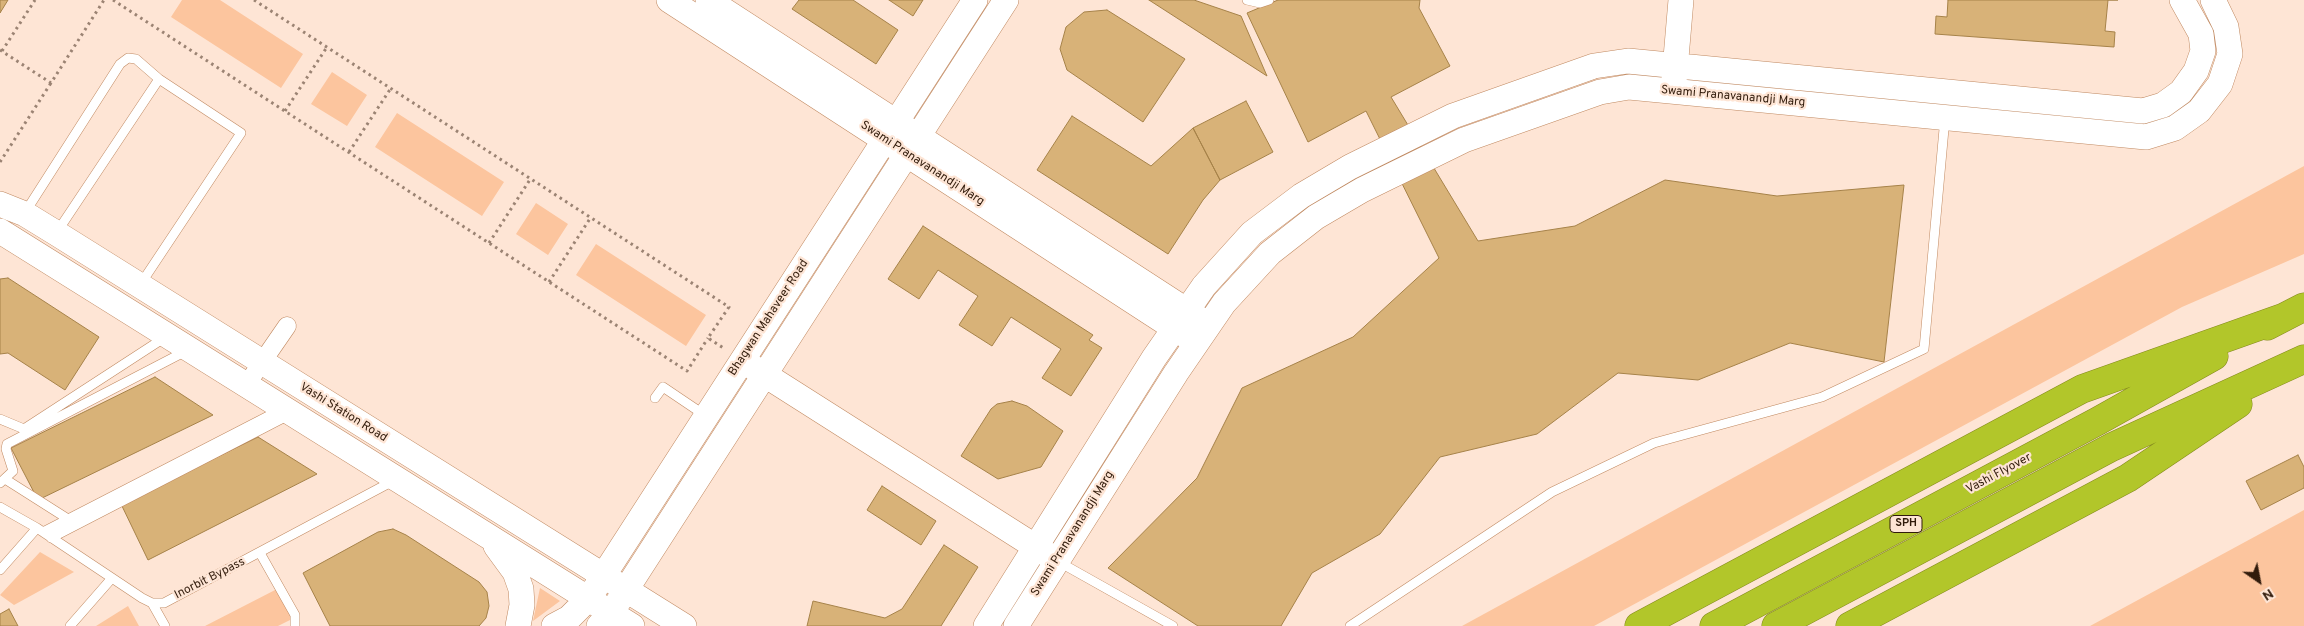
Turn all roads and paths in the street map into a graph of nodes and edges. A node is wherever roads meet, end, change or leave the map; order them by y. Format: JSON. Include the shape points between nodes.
{"nodes":[{"id":1,"x":35,"y":0,"type":"edge"},
{"id":2,"x":104,"y":0,"type":"edge"},
{"id":3,"x":113,"y":0,"type":"edge"},
{"id":4,"x":254,"y":0,"type":"edge"},
{"id":5,"x":669,"y":0,"type":"edge"},
{"id":6,"x":708,"y":0,"type":"edge"},
{"id":7,"x":975,"y":0,"type":"edge"},
{"id":8,"x":1006,"y":0,"type":"edge"},
{"id":9,"x":1247,"y":0,"type":"edge"},
{"id":10,"x":1269,"y":0,"type":"edge"},
{"id":11,"x":1681,"y":0,"type":"edge"},
{"id":12,"x":2182,"y":0,"type":"edge"},
{"id":13,"x":2213,"y":0,"type":"edge"},
{"id":14,"x":327,"y":47,"type":"junction"},
{"id":15,"x":1,"y":51,"type":"edge"},
{"id":16,"x":1675,"y":65,"type":"junction"},
{"id":17,"x":792,"y":67,"type":"junction"},
{"id":18,"x":159,"y":79,"type":"junction"},
{"id":19,"x":51,"y":83,"type":"junction"},
{"id":20,"x":391,"y":88,"type":"junction"},
{"id":21,"x":1673,"y":91,"type":"junction"},
{"id":22,"x":285,"y":111,"type":"junction"},
{"id":23,"x":1945,"y":117,"type":"junction"},
{"id":24,"x":890,"y":131,"type":"junction"},
{"id":25,"x":912,"y":145,"type":"junction"},
{"id":26,"x":349,"y":152,"type":"junction"},
{"id":27,"x":0,"y":162,"type":"edge"},
{"id":28,"x":531,"y":178,"type":"junction"},
{"id":29,"x":0,"y":204,"type":"edge"},
{"id":30,"x":24,"y":214,"type":"junction"},
{"id":31,"x":591,"y":217,"type":"junction"},
{"id":32,"x":0,"y":231,"type":"edge"},
{"id":33,"x":56,"y":233,"type":"junction"},
{"id":34,"x":489,"y":243,"type":"junction"},
{"id":35,"x":549,"y":282,"type":"junction"},
{"id":36,"x":139,"y":285,"type":"junction"},
{"id":37,"x":2293,"y":312,"type":"edge"},
{"id":38,"x":1181,"y":319,"type":"junction"},
{"id":39,"x":287,"y":326,"type":"dead end"},
{"id":40,"x":1204,"y":334,"type":"junction"},
{"id":41,"x":169,"y":335,"type":"junction"},
{"id":42,"x":708,"y":338,"type":"junction"},
{"id":43,"x":190,"y":348,"type":"junction"},
{"id":44,"x":2304,"y":359,"type":"edge"},
{"id":45,"x":742,"y":360,"type":"junction"},
{"id":46,"x":262,"y":362,"type":"junction"},
{"id":47,"x":764,"y":374,"type":"junction"},
{"id":48,"x":248,"y":384,"type":"junction"},
{"id":49,"x":656,"y":398,"type":"dead end"},
{"id":50,"x":289,"y":410,"type":"junction"},
{"id":51,"x":706,"y":416,"type":"junction"},
{"id":52,"x":0,"y":420,"type":"edge"},
{"id":53,"x":398,"y":479,"type":"junction"},
{"id":54,"x":2,"y":481,"type":"edge"},
{"id":55,"x":0,"y":507,"type":"edge"},
{"id":56,"x":68,"y":519,"type":"junction"},
{"id":57,"x":40,"y":530,"type":"junction"},
{"id":58,"x":484,"y":533,"type":"junction"},
{"id":59,"x":51,"y":538,"type":"junction"},
{"id":60,"x":1036,"y":547,"type":"junction"},
{"id":61,"x":260,"y":554,"type":"junction"},
{"id":62,"x":1056,"y":560,"type":"junction"},
{"id":63,"x":0,"y":570,"type":"edge"},
{"id":64,"x":603,"y":576,"type":"junction"},
{"id":65,"x":112,"y":578,"type":"junction"},
{"id":66,"x":625,"y":590,"type":"junction"},
{"id":67,"x":589,"y":598,"type":"junction"},
{"id":68,"x":152,"y":603,"type":"junction"},
{"id":69,"x":605,"y":619,"type":"edge"},
{"id":70,"x":70,"y":626,"type":"edge"},
{"id":71,"x":165,"y":626,"type":"edge"},
{"id":72,"x":295,"y":626,"type":"edge"},
{"id":73,"x":518,"y":626,"type":"edge"},
{"id":74,"x":554,"y":626,"type":"edge"},
{"id":75,"x":632,"y":626,"type":"edge"},
{"id":76,"x":684,"y":626,"type":"edge"},
{"id":77,"x":986,"y":626,"type":"edge"},
{"id":78,"x":1016,"y":626,"type":"edge"},
{"id":79,"x":1173,"y":626,"type":"edge"},
{"id":80,"x":1350,"y":626,"type":"edge"},
{"id":81,"x":1639,"y":626,"type":"edge"},
{"id":82,"x":1714,"y":626,"type":"edge"},
{"id":83,"x":1776,"y":626,"type":"edge"},
{"id":84,"x":1850,"y":626,"type":"edge"}],
"edges":[{"from":1,"to":15,"type":"path"},
{"from":2,"to":19,"type":"path"},
{"from":3,"to":22,"type":"path"},
{"from":4,"to":14,"type":"path"},
{"from":5,"to":17,"type":"street","name":"Swami Pranavanandji Marg"},
{"from":6,"to":17,"type":"street","name":"Swami Pranavanandji Marg"},
{"from":7,"to":24,"type":"street","name":"Bhagwan Mahaveer Road"},
{"from":8,"to":25,"type":"street"},
{"from":9,"to":10,"type":"lane","via":[[1260,3]]},
{"from":11,"to":16,"type":"street"},
{"from":12,"to":16,"type":"street","name":"Swami Pranavanandji Marg","via":[[2201,34],[2203,51],[2196,72],[2175,96],[2163,104],[2143,110]]},
{"from":13,"to":23,"type":"street","name":"Swami Pranavanandji Marg","via":[[2226,27],[2230,54],[2220,84],[2199,111],[2175,128],[2146,137]]},
{"from":14,"to":20,"type":"path"},
{"from":14,"to":22,"type":"path"},
{"from":15,"to":19,"type":"path"},
{"from":16,"to":21,"type":"street"},
{"from":16,"to":38,"type":"street","name":"Swami Pranavanandji Marg","via":[[1628,61],[1594,66],[1453,116],[1350,167],[1301,196],[1252,233],[1204,286]]},
{"from":17,"to":24,"type":"street","name":"Swami Pranavanandji Marg"},
{"from":18,"to":30,"type":"lane","via":[[136,59],[128,58],[120,64]]},
{"from":18,"to":33,"type":"lane"},
{"from":18,"to":36,"type":"lane","via":[[241,133]]},
{"from":19,"to":27,"type":"path"},
{"from":20,"to":26,"type":"path"},
{"from":20,"to":28,"type":"path"},
{"from":21,"to":23,"type":"street","name":"Swami Pranavanandji Marg"},
{"from":21,"to":40,"type":"street","name":"Swami Pranavanandji Marg","via":[[1628,88],[1600,92],[1464,140],[1362,190],[1316,217],[1270,253],[1224,303]]},
{"from":22,"to":26,"type":"path"},
{"from":23,"to":80,"type":"lane","via":[[1924,349],[1822,397],[1654,443],[1552,492]]},
{"from":24,"to":25,"type":"street","name":"Swami Pranavanandji Marg"},
{"from":24,"to":45,"type":"street","name":"Bhagwan Mahaveer Road"},
{"from":25,"to":38,"type":"street","name":"Swami Pranavanandji Marg"},
{"from":25,"to":47,"type":"street"},
{"from":26,"to":34,"type":"path"},
{"from":28,"to":31,"type":"path"},
{"from":28,"to":34,"type":"path"},
{"from":29,"to":30,"type":"street","name":"Vashi Station Road"},
{"from":30,"to":33,"type":"street","name":"Vashi Station Road"},
{"from":31,"to":35,"type":"path"},
{"from":31,"to":42,"type":"path","via":[[729,306]]},
{"from":32,"to":41,"type":"street"},
{"from":33,"to":36,"type":"street","name":"Vashi Station Road"},
{"from":34,"to":35,"type":"path"},
{"from":35,"to":42,"type":"path","via":[[687,371]]},
{"from":36,"to":46,"type":"street","name":"Vashi Station Road"},
{"from":37,"to":81,"type":"highway","via":[[2082,389]]},
{"from":37,"to":82,"type":"highway","name":"Vashi Flyover","number":"SPH","via":[[2098,421]]},
{"from":38,"to":40,"type":"street","name":"Swami Pranavanandji Marg"},
{"from":38,"to":60,"type":"street","name":"Swami Pranavanandji Marg"},
{"from":39,"to":46,"type":"street"},
{"from":40,"to":62,"type":"street","name":"Swami Pranavanandji Marg"},
{"from":41,"to":43,"type":"street"},
{"from":41,"to":52,"type":"lane","via":[[24,429]]},
{"from":42,"to":45,"type":"path"},
{"from":43,"to":48,"type":"street"},
{"from":43,"to":54,"type":"lane","via":[[7,444],[13,467]]},
{"from":44,"to":83,"type":"highway","number":"SPH","via":[[2112,447]]},
{"from":44,"to":84,"type":"highway","via":[[2128,478]]},
{"from":45,"to":47,"type":"street"},
{"from":45,"to":51,"type":"street","name":"Bhagwan Mahaveer Road"},
{"from":46,"to":48,"type":"street"},
{"from":46,"to":64,"type":"street","name":"Vashi Station Road"},
{"from":47,"to":60,"type":"street"},
{"from":47,"to":66,"type":"street"},
{"from":48,"to":50,"type":"street"},
{"from":49,"to":51,"type":"lane","via":[[663,387]]},
{"from":50,"to":53,"type":"street"},
{"from":50,"to":56,"type":"lane"},
{"from":50,"to":59,"type":"lane"},
{"from":51,"to":64,"type":"street","name":"Bhagwan Mahaveer Road"},
{"from":53,"to":58,"type":"street"},
{"from":53,"to":61,"type":"lane","name":"Inorbit Bypass"},
{"from":54,"to":56,"type":"lane"},
{"from":55,"to":57,"type":"lane"},
{"from":56,"to":57,"type":"lane"},
{"from":57,"to":59,"type":"lane"},
{"from":57,"to":63,"type":"lane"},
{"from":58,"to":67,"type":"street"},
{"from":58,"to":73,"type":"street","via":[[515,572],[522,605]]},
{"from":59,"to":65,"type":"lane"},
{"from":60,"to":62,"type":"street"},
{"from":60,"to":77,"type":"street","name":"Swami Pranavanandji Marg"},
{"from":61,"to":68,"type":"lane","name":"Inorbit Bypass","via":[[164,603]]},
{"from":61,"to":72,"type":"lane","via":[[295,615]]},
{"from":62,"to":78,"type":"street","name":"Swami Pranavanandji Marg"},
{"from":62,"to":79,"type":"lane"},
{"from":64,"to":66,"type":"street","name":"Vashi Station Road"},
{"from":64,"to":67,"type":"street","name":"Bhagwan Mahaveer Road"},
{"from":65,"to":68,"type":"lane"},
{"from":65,"to":70,"type":"lane"},
{"from":66,"to":69,"type":"street"},
{"from":66,"to":76,"type":"street","name":"Vashi Station Road"},
{"from":67,"to":69,"type":"street"},
{"from":67,"to":74,"type":"street","name":"Bhagwan Mahaveer Road","via":[[569,618]]},
{"from":68,"to":71,"type":"lane"},
{"from":69,"to":75,"type":"street"}]}
